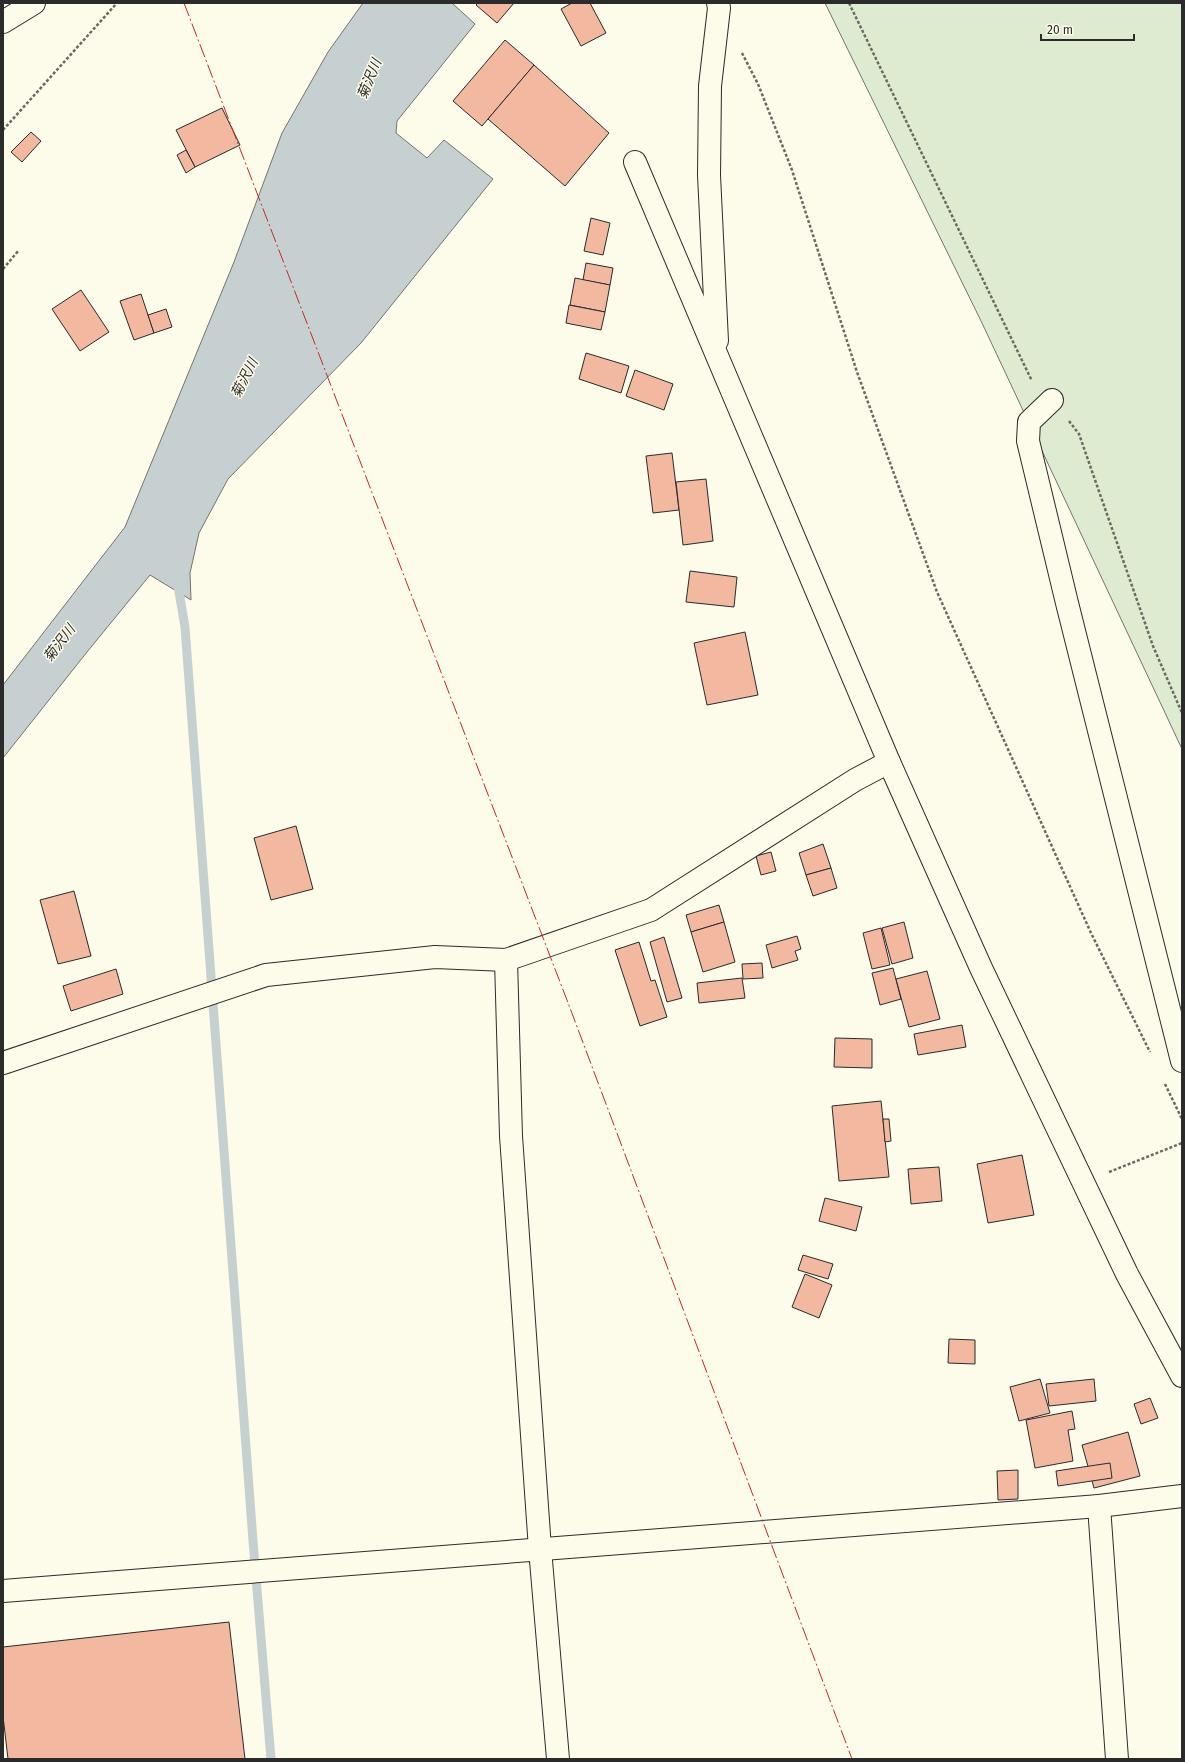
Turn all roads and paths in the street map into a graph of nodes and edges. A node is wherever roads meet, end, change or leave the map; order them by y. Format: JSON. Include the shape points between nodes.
{"nodes":[{"id":1,"x":34,"y":3,"type":"edge"},
{"id":2,"x":117,"y":3,"type":"edge"},
{"id":3,"x":718,"y":3,"type":"edge"},
{"id":4,"x":850,"y":3,"type":"edge"},
{"id":5,"x":3,"y":22,"type":"edge"},
{"id":6,"x":740,"y":50,"type":"dead end"},
{"id":7,"x":3,"y":130,"type":"edge"},
{"id":8,"x":635,"y":162,"type":"dead end"},
{"id":9,"x":19,"y":250,"type":"dead end"},
{"id":10,"x":3,"y":269,"type":"edge"},
{"id":11,"x":717,"y":355,"type":"junction"},
{"id":12,"x":1052,"y":400,"type":"junction"},
{"id":13,"x":1182,"y":713,"type":"edge"},
{"id":14,"x":889,"y":762,"type":"junction"},
{"id":15,"x":506,"y":960,"type":"junction"},
{"id":16,"x":1153,"y":1058,"type":"dead end"},
{"id":17,"x":1182,"y":1061,"type":"edge"},
{"id":18,"x":3,"y":1063,"type":"edge"},
{"id":19,"x":1162,"y":1078,"type":"dead end"},
{"id":20,"x":1182,"y":1119,"type":"edge"},
{"id":21,"x":1182,"y":1143,"type":"edge"},
{"id":22,"x":1084,"y":1182,"type":"junction"},
{"id":23,"x":1182,"y":1376,"type":"edge"},
{"id":24,"x":1182,"y":1496,"type":"edge"},
{"id":25,"x":1099,"y":1506,"type":"junction"},
{"id":26,"x":540,"y":1549,"type":"junction"},
{"id":27,"x":3,"y":1592,"type":"edge"},
{"id":28,"x":558,"y":1759,"type":"edge"},
{"id":29,"x":1117,"y":1759,"type":"edge"}],
"edges":[{"from":1,"to":5,"type":"street"},
{"from":2,"to":7,"type":"path"},
{"from":3,"to":11,"type":"street","via":[[720,8],[710,86],[709,167]]},
{"from":4,"to":12,"type":"path","via":[[1034,384]]},
{"from":6,"to":16,"type":"path","via":[[758,84],[792,170],[857,372],[937,592],[1091,934]]},
{"from":8,"to":11,"type":"street"},
{"from":9,"to":10,"type":"path"},
{"from":11,"to":14,"type":"street"},
{"from":12,"to":13,"type":"path","via":[[1079,434],[1153,646]]},
{"from":12,"to":17,"type":"street","via":[[1029,422],[1028,441]]},
{"from":14,"to":15,"type":"street","via":[[855,780],[651,910]]},
{"from":14,"to":22,"type":"street","via":[[981,968]]},
{"from":15,"to":18,"type":"street","via":[[435,957],[266,975]]},
{"from":15,"to":26,"type":"street","via":[[511,1136]]},
{"from":19,"to":20,"type":"path"},
{"from":21,"to":22,"type":"path"},
{"from":22,"to":23,"type":"street","via":[[1127,1274]]},
{"from":24,"to":25,"type":"street"},
{"from":25,"to":26,"type":"street"},
{"from":25,"to":29,"type":"street"},
{"from":26,"to":27,"type":"street"},
{"from":26,"to":28,"type":"street"}]}
